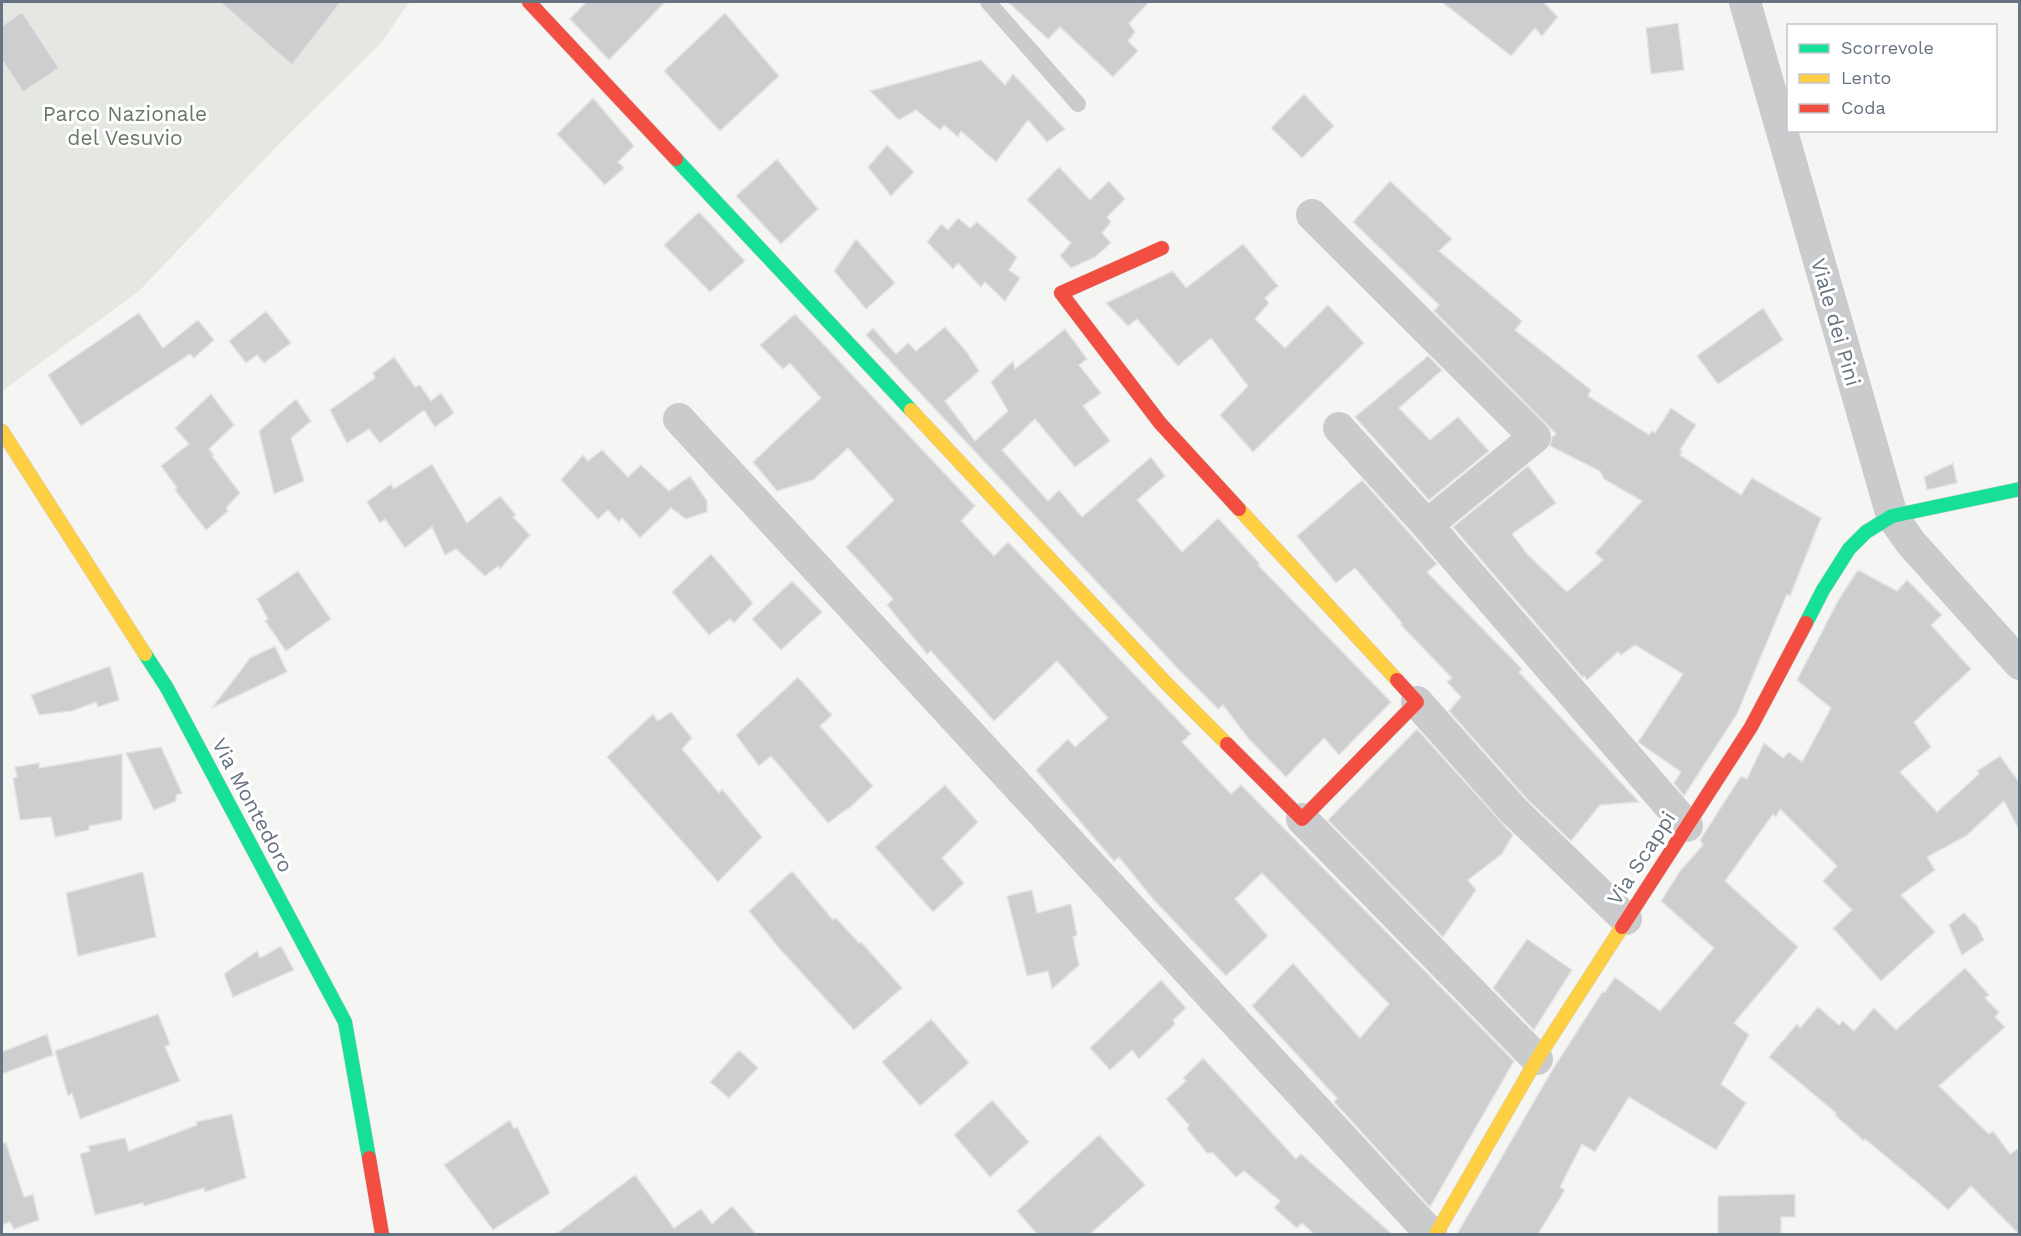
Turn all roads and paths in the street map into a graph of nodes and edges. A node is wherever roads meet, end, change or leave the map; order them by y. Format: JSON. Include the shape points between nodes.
{"nodes":[{"id":1,"x":529,"y":2,"type":"edge"},
{"id":2,"x":988,"y":2,"type":"edge"},
{"id":3,"x":1744,"y":2,"type":"edge"},
{"id":4,"x":1078,"y":104,"type":"dead end"},
{"id":5,"x":1312,"y":215,"type":"dead end"},
{"id":6,"x":1162,"y":248,"type":"dead end"},
{"id":7,"x":679,"y":419,"type":"dead end"},
{"id":8,"x":1340,"y":428,"type":"dead end"},
{"id":9,"x":2,"y":431,"type":"edge"},
{"id":10,"x":2019,"y":489,"type":"edge"},
{"id":11,"x":1892,"y":516,"type":"junction"},
{"id":12,"x":1427,"y":525,"type":"junction"},
{"id":13,"x":2019,"y":664,"type":"edge"},
{"id":14,"x":1417,"y":702,"type":"junction"},
{"id":15,"x":1302,"y":819,"type":"junction"},
{"id":16,"x":1687,"y":826,"type":"junction"},
{"id":17,"x":1626,"y":919,"type":"junction"},
{"id":18,"x":1537,"y":1059,"type":"junction"},
{"id":19,"x":381,"y":1234,"type":"edge"},
{"id":20,"x":1431,"y":1234,"type":"edge"},
{"id":21,"x":1436,"y":1234,"type":"edge"}],
"edges":[{"from":1,"to":15,"type":"street","via":[[1167,684]]},
{"from":2,"to":4,"type":"lane"},
{"from":3,"to":11,"type":"street","name":"Viale dei Pini"},
{"from":5,"to":12,"type":"street","via":[[1534,437]]},
{"from":6,"to":14,"type":"street","via":[[1061,293],[1160,423]]},
{"from":7,"to":20,"type":"street"},
{"from":8,"to":12,"type":"street"},
{"from":9,"to":19,"type":"street","name":"Via Montedoro","via":[[167,688],[345,1022]]},
{"from":10,"to":11,"type":"street"},
{"from":11,"to":13,"type":"street","name":"Viale dei Pini","via":[[1911,543]]},
{"from":11,"to":16,"type":"street","name":"Via Scappi","via":[[1866,532],[1849,549],[1823,590],[1751,727]]},
{"from":12,"to":16,"type":"street"},
{"from":14,"to":15,"type":"street"},
{"from":14,"to":17,"type":"street","via":[[1514,811]]},
{"from":15,"to":18,"type":"street"},
{"from":16,"to":17,"type":"street","name":"Via Scappi"},
{"from":17,"to":18,"type":"street","name":"Via Scappi"},
{"from":18,"to":21,"type":"street","name":"Via Scappi"}]}
